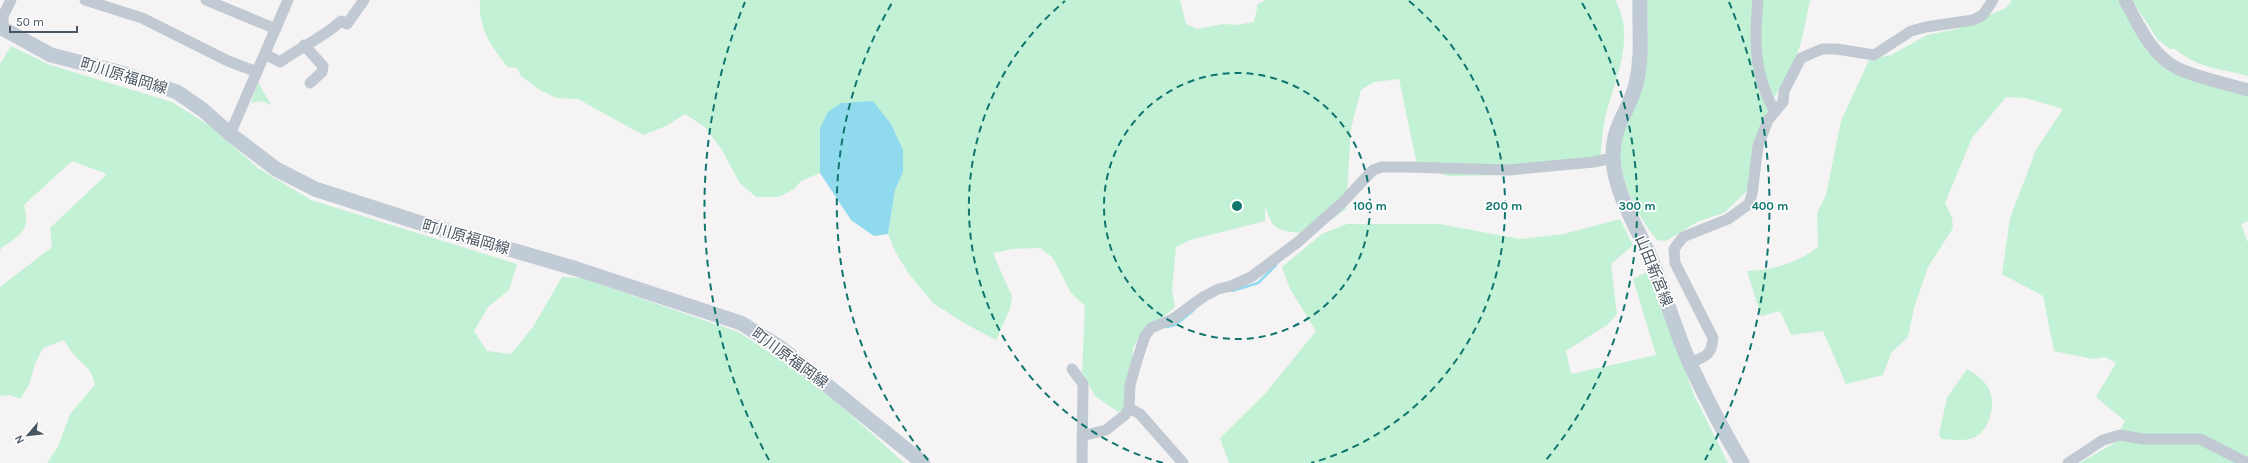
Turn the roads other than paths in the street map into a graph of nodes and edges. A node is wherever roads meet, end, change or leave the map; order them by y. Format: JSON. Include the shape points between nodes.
{"nodes":[{"id":1,"x":11,"y":0,"type":"edge"},
{"id":2,"x":84,"y":0,"type":"edge"},
{"id":3,"x":206,"y":0,"type":"edge"},
{"id":4,"x":288,"y":0,"type":"edge"},
{"id":5,"x":364,"y":0,"type":"edge"},
{"id":6,"x":1640,"y":0,"type":"edge"},
{"id":7,"x":1758,"y":0,"type":"edge"},
{"id":8,"x":1993,"y":0,"type":"edge"},
{"id":9,"x":2125,"y":0,"type":"edge"},
{"id":10,"x":276,"y":29,"type":"junction"},
{"id":11,"x":1,"y":32,"type":"edge"},
{"id":12,"x":304,"y":46,"type":"junction"},
{"id":13,"x":265,"y":54,"type":"junction"},
{"id":14,"x":257,"y":72,"type":"junction"},
{"id":15,"x":310,"y":83,"type":"dead end"},
{"id":16,"x":2248,"y":90,"type":"edge"},
{"id":17,"x":1775,"y":112,"type":"junction"},
{"id":18,"x":230,"y":134,"type":"junction"},
{"id":19,"x":1613,"y":158,"type":"junction"},
{"id":20,"x":1690,"y":363,"type":"junction"},
{"id":21,"x":1072,"y":369,"type":"dead end"},
{"id":22,"x":1129,"y":408,"type":"junction"},
{"id":23,"x":1082,"y":436,"type":"junction"},
{"id":24,"x":923,"y":463,"type":"edge"},
{"id":25,"x":1082,"y":463,"type":"edge"},
{"id":26,"x":1183,"y":463,"type":"edge"},
{"id":27,"x":1742,"y":463,"type":"edge"},
{"id":28,"x":2068,"y":463,"type":"edge"},
{"id":29,"x":2247,"y":463,"type":"edge"}],
"edges":[{"from":1,"to":11,"type":"street","via":[[3,16]]},
{"from":2,"to":14,"type":"street","via":[[142,18],[228,61]]},
{"from":3,"to":10,"type":"street"},
{"from":4,"to":10,"type":"street"},
{"from":5,"to":12,"type":"street","via":[[347,24],[341,21],[326,34]]},
{"from":6,"to":19,"type":"main road","name":"山田新宮線","via":[[1642,38],[1636,85],[1616,128]]},
{"from":7,"to":17,"type":"street","via":[[1755,30],[1756,64]]},
{"from":8,"to":17,"type":"street","via":[[1984,15],[1973,20],[1911,31],[1874,55],[1822,49],[1801,58],[1784,91],[1783,102]]},
{"from":9,"to":16,"type":"street","via":[[2144,37],[2162,58],[2177,68]]},
{"from":10,"to":13,"type":"street"},
{"from":11,"to":18,"type":"main road","name":"町川原福岡線","via":[[50,55],[122,73],[177,92],[203,110]]},
{"from":12,"to":13,"type":"street","via":[[280,62]]},
{"from":12,"to":15,"type":"street","via":[[323,66],[322,72]]},
{"from":13,"to":14,"type":"street"},
{"from":14,"to":18,"type":"street"},
{"from":17,"to":20,"type":"street","via":[[1768,120],[1758,146],[1749,204],[1728,219],[1683,237],[1674,249],[1675,263],[1713,338],[1712,348],[1706,356]]},
{"from":18,"to":24,"type":"main road","name":"町川原福岡線","via":[[276,169],[315,189],[577,269],[741,323],[781,348]]},
{"from":19,"to":20,"type":"main road","name":"山田新宮線","via":[[1623,199],[1651,260]]},
{"from":19,"to":22,"type":"street","via":[[1509,170],[1407,167],[1372,170],[1343,202],[1298,242],[1251,277],[1218,289],[1173,319],[1151,328],[1145,336],[1130,385]]},
{"from":20,"to":27,"type":"main road","name":"山田新宮線"},
{"from":21,"to":23,"type":"street","via":[[1083,384]]},
{"from":22,"to":23,"type":"street","via":[[1112,426]]},
{"from":22,"to":26,"type":"street","via":[[1140,414]]},
{"from":23,"to":25,"type":"street"},
{"from":28,"to":29,"type":"street","via":[[2103,440],[2120,435],[2143,439],[2200,439]]}]}
